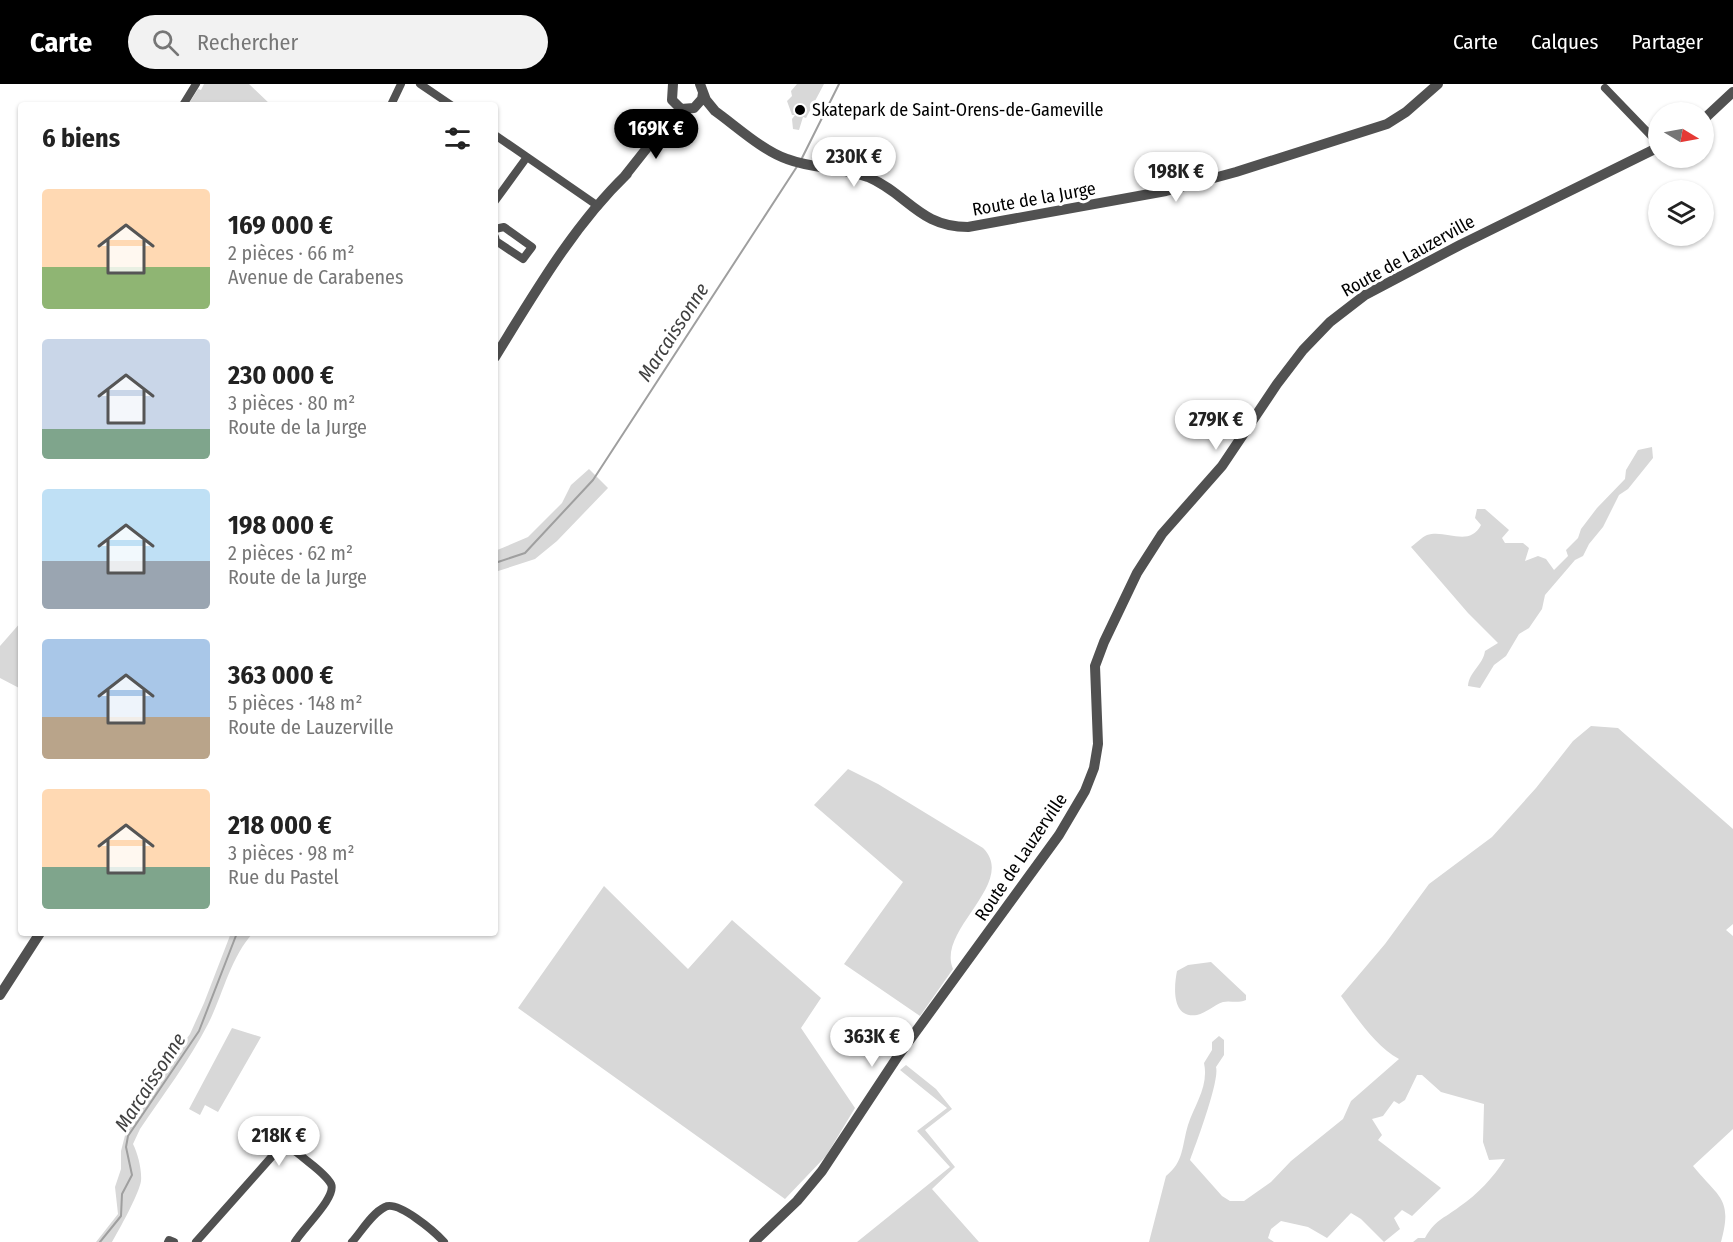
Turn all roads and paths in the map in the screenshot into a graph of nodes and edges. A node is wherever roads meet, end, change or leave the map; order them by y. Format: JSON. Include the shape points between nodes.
{"nodes":[{"id":1,"x":196,"y":84,"type":"edge"},
{"id":2,"x":401,"y":84,"type":"edge"},
{"id":3,"x":420,"y":84,"type":"edge"},
{"id":4,"x":662,"y":84,"type":"edge"},
{"id":5,"x":1438,"y":84,"type":"edge"},
{"id":6,"x":1605,"y":88,"type":"dead end"},
{"id":7,"x":702,"y":89,"type":"edge"},
{"id":8,"x":1733,"y":92,"type":"edge"},
{"id":9,"x":672,"y":93,"type":"edge"},
{"id":10,"x":185,"y":102,"type":"edge"},
{"id":11,"x":392,"y":102,"type":"edge"},
{"id":12,"x":447,"y":102,"type":"edge"},
{"id":13,"x":690,"y":109,"type":"junction"},
{"id":14,"x":1714,"y":110,"type":"edge"},
{"id":15,"x":715,"y":111,"type":"junction"},
{"id":16,"x":662,"y":129,"type":"junction"},
{"id":17,"x":1648,"y":133,"type":"edge"},
{"id":18,"x":498,"y":137,"type":"edge"},
{"id":19,"x":1648,"y":151,"type":"edge"},
{"id":20,"x":527,"y":157,"type":"junction"},
{"id":21,"x":627,"y":174,"type":"junction"},
{"id":22,"x":498,"y":197,"type":"edge"},
{"id":23,"x":598,"y":206,"type":"junction"},
{"id":24,"x":498,"y":228,"type":"edge"},
{"id":25,"x":498,"y":242,"type":"edge"},
{"id":26,"x":554,"y":267,"type":"junction"},
{"id":27,"x":498,"y":352,"type":"edge"},
{"id":28,"x":38,"y":936,"type":"edge"},
{"id":29,"x":0,"y":995,"type":"edge"},
{"id":30,"x":196,"y":1242,"type":"edge"},
{"id":31,"x":295,"y":1242,"type":"edge"},
{"id":32,"x":352,"y":1242,"type":"edge"},
{"id":33,"x":444,"y":1242,"type":"edge"},
{"id":34,"x":754,"y":1242,"type":"edge"}],
"edges":[{"from":1,"to":10,"type":"street"},
{"from":2,"to":11,"type":"street"},
{"from":3,"to":12,"type":"street"},
{"from":4,"to":9,"type":"street"},
{"from":5,"to":15,"type":"street","name":"Route de la Jurge","via":[[1387,124],[1330,143],[1176,188],[983,226],[939,224],[868,177],[775,153]]},
{"from":6,"to":17,"type":"street"},
{"from":7,"to":13,"type":"street","via":[[702,99]]},
{"from":7,"to":15,"type":"street","name":"Route de la Jurge"},
{"from":8,"to":14,"type":"street"},
{"from":9,"to":13,"type":"street","via":[[677,107]]},
{"from":9,"to":16,"type":"street","via":[[670,113]]},
{"from":13,"to":15,"type":"street","name":"Route de la Jurge"},
{"from":13,"to":16,"type":"street"},
{"from":16,"to":21,"type":"street"},
{"from":18,"to":20,"type":"street"},
{"from":19,"to":34,"type":"street","name":"Route de Lauzerville","via":[[1383,285],[1349,306],[1303,350],[1228,459],[1162,534],[1137,573],[1095,666],[1098,744],[1088,784],[1059,835],[893,1063],[822,1171]]},
{"from":20,"to":22,"type":"street"},
{"from":20,"to":23,"type":"street"},
{"from":21,"to":23,"type":"street"},
{"from":21,"to":26,"type":"street"},
{"from":23,"to":26,"type":"street"},
{"from":24,"to":25,"type":"street","via":[[504,227],[532,247],[523,259]]},
{"from":26,"to":27,"type":"street"},
{"from":28,"to":29,"type":"street"},
{"from":30,"to":31,"type":"street","via":[[275,1153],[284,1148],[296,1152],[326,1178],[332,1190],[331,1197]]},
{"from":32,"to":33,"type":"street","via":[[381,1209],[390,1206],[431,1229]]}]}
